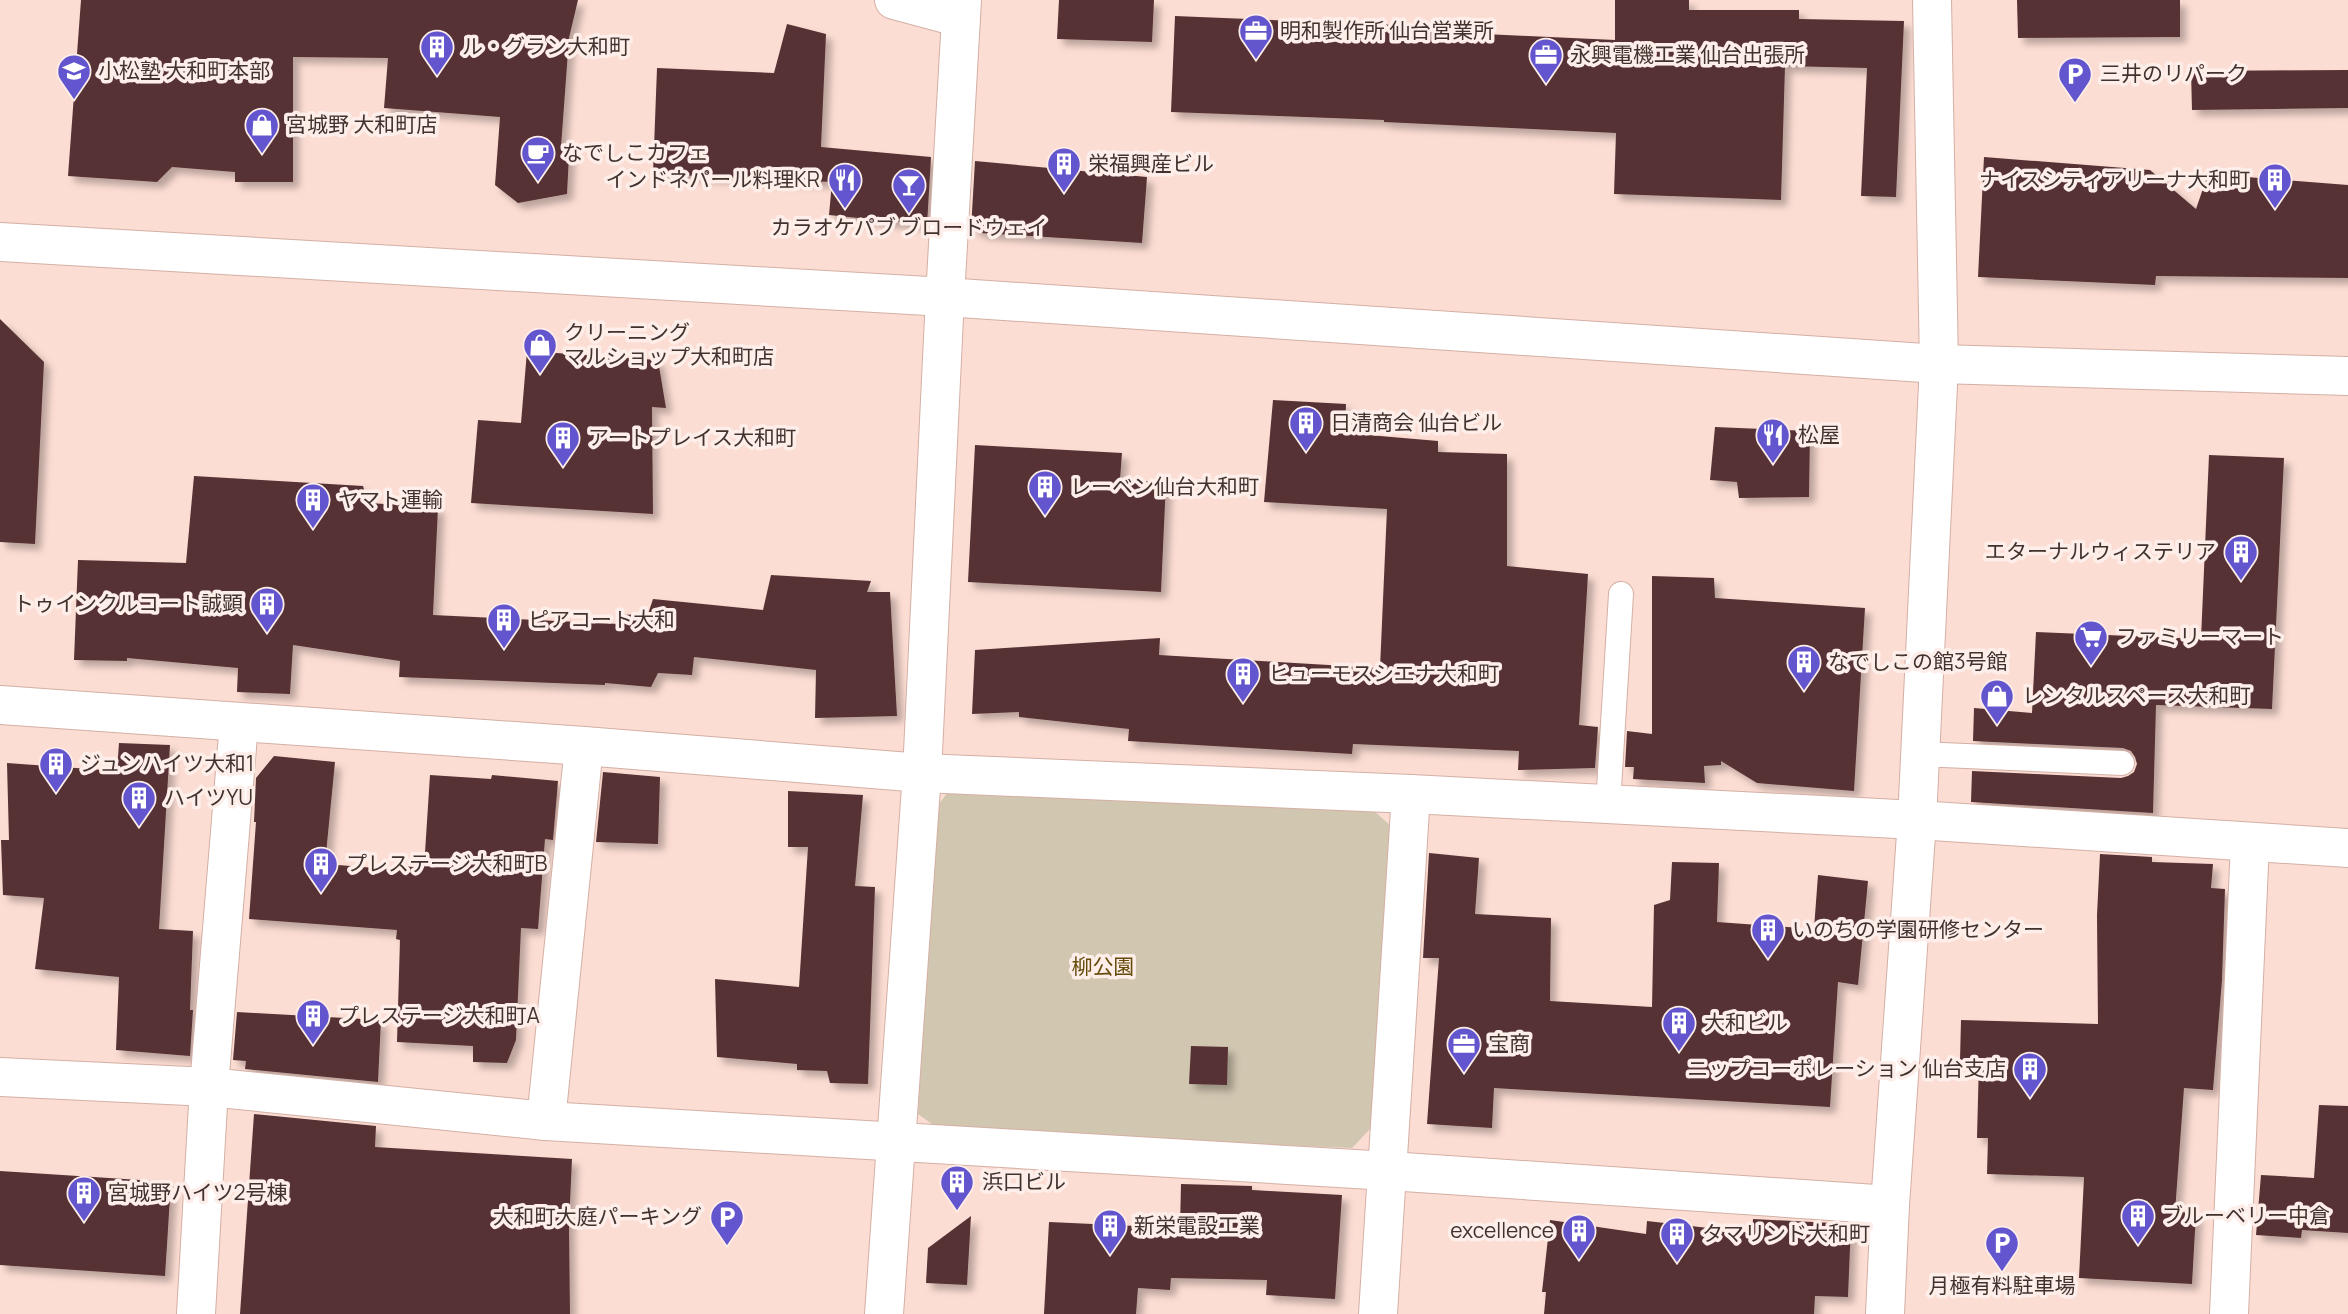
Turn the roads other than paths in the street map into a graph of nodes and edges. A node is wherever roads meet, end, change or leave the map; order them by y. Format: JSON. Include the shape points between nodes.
{"nodes":[{"id":1,"x":894,"y":0,"type":"edge"},
{"id":2,"x":1932,"y":0,"type":"edge"},
{"id":3,"x":962,"y":9,"type":"edge"},
{"id":4,"x":0,"y":242,"type":"edge"},
{"id":5,"x":945,"y":298,"type":"junction"},
{"id":6,"x":1939,"y":364,"type":"junction"},
{"id":7,"x":2348,"y":376,"type":"edge"},
{"id":8,"x":1621,"y":594,"type":"dead end"},
{"id":9,"x":0,"y":705,"type":"edge"},
{"id":10,"x":239,"y":723,"type":"junction"},
{"id":11,"x":584,"y":746,"type":"junction"},
{"id":12,"x":1920,"y":754,"type":"junction"},
{"id":13,"x":2123,"y":763,"type":"dead end"},
{"id":14,"x":922,"y":774,"type":"junction"},
{"id":15,"x":1411,"y":794,"type":"junction"},
{"id":16,"x":1608,"y":805,"type":"junction"},
{"id":17,"x":1917,"y":821,"type":"junction"},
{"id":18,"x":2250,"y":843,"type":"junction"},
{"id":19,"x":2348,"y":848,"type":"edge"},
{"id":20,"x":0,"y":1077,"type":"edge"},
{"id":21,"x":209,"y":1087,"type":"junction"},
{"id":22,"x":546,"y":1121,"type":"junction"},
{"id":23,"x":897,"y":1143,"type":"junction"},
{"id":24,"x":1389,"y":1171,"type":"junction"},
{"id":25,"x":1889,"y":1205,"type":"junction"},
{"id":26,"x":196,"y":1314,"type":"edge"},
{"id":27,"x":884,"y":1314,"type":"edge"},
{"id":28,"x":1378,"y":1314,"type":"edge"},
{"id":29,"x":1885,"y":1314,"type":"edge"},
{"id":30,"x":2229,"y":1314,"type":"edge"}],
"edges":[{"from":1,"to":3,"type":"street"},
{"from":2,"to":6,"type":"street"},
{"from":3,"to":5,"type":"street"},
{"from":4,"to":5,"type":"street"},
{"from":5,"to":6,"type":"street"},
{"from":5,"to":14,"type":"street"},
{"from":6,"to":7,"type":"street"},
{"from":6,"to":12,"type":"street"},
{"from":8,"to":16,"type":"lane"},
{"from":9,"to":10,"type":"street"},
{"from":10,"to":11,"type":"street"},
{"from":10,"to":21,"type":"street"},
{"from":11,"to":14,"type":"street"},
{"from":11,"to":22,"type":"street"},
{"from":12,"to":13,"type":"lane"},
{"from":12,"to":17,"type":"street"},
{"from":14,"to":15,"type":"street"},
{"from":14,"to":23,"type":"street"},
{"from":15,"to":16,"type":"street"},
{"from":15,"to":24,"type":"street"},
{"from":16,"to":17,"type":"street"},
{"from":17,"to":18,"type":"street"},
{"from":17,"to":25,"type":"street"},
{"from":18,"to":19,"type":"street"},
{"from":18,"to":30,"type":"street"},
{"from":20,"to":21,"type":"street"},
{"from":21,"to":22,"type":"street"},
{"from":21,"to":26,"type":"street"},
{"from":22,"to":23,"type":"street"},
{"from":23,"to":24,"type":"street"},
{"from":23,"to":27,"type":"street"},
{"from":24,"to":25,"type":"street"},
{"from":24,"to":28,"type":"street"},
{"from":25,"to":29,"type":"street"}]}
